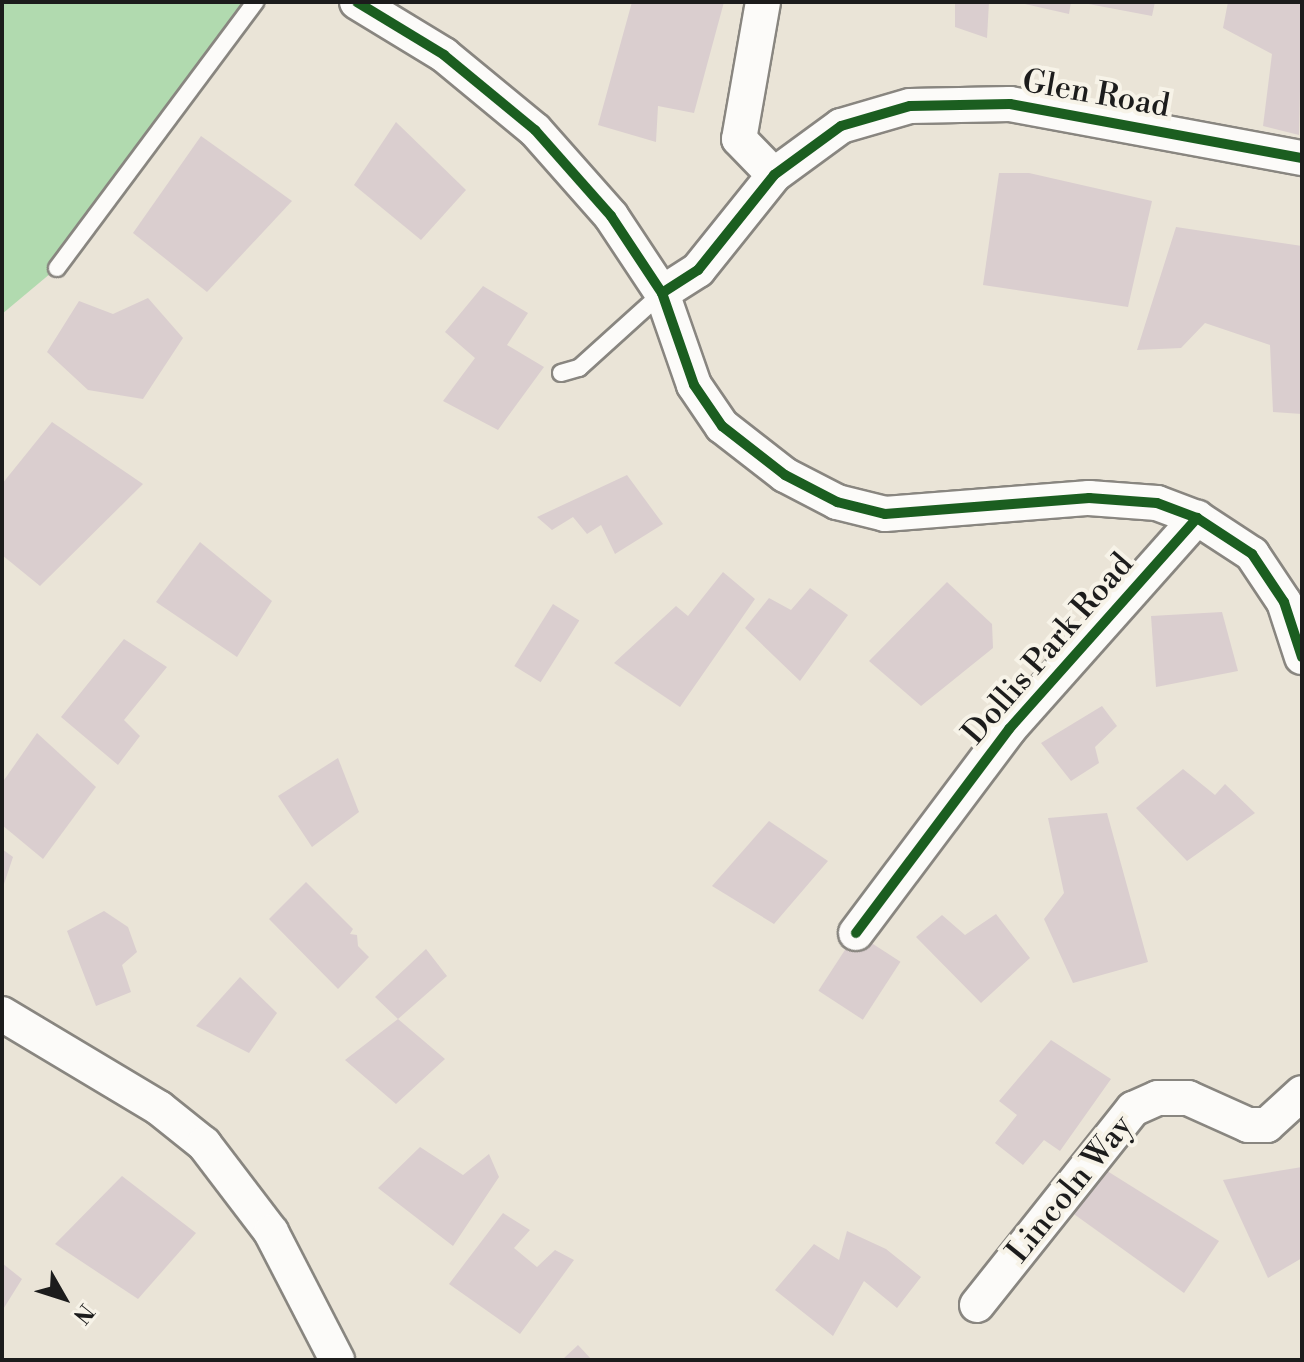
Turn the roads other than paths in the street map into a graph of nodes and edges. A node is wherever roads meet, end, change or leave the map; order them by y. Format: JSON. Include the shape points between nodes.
{"nodes":[{"id":1,"x":255,"y":2,"type":"edge"},
{"id":2,"x":357,"y":2,"type":"edge"},
{"id":3,"x":763,"y":2,"type":"edge"},
{"id":4,"x":1302,"y":158,"type":"edge"},
{"id":5,"x":774,"y":175,"type":"junction"},
{"id":6,"x":57,"y":268,"type":"dead end"},
{"id":7,"x":662,"y":293,"type":"junction"},
{"id":8,"x":561,"y":373,"type":"dead end"},
{"id":9,"x":1197,"y":518,"type":"junction"},
{"id":10,"x":1302,"y":657,"type":"edge"},
{"id":11,"x":856,"y":933,"type":"dead end"},
{"id":12,"x":2,"y":1014,"type":"edge"},
{"id":13,"x":1302,"y":1093,"type":"edge"},
{"id":14,"x":977,"y":1305,"type":"dead end"},
{"id":15,"x":337,"y":1360,"type":"edge"}],
"edges":[{"from":1,"to":6,"type":"lane"},
{"from":2,"to":7,"type":"street","via":[[444,55],[535,130],[611,216]]},
{"from":3,"to":5,"type":"street","via":[[739,139]]},
{"from":4,"to":5,"type":"street","name":"Glen Road","via":[[1010,104],[910,106],[841,126]]},
{"from":5,"to":7,"type":"street","name":"Glen Road","via":[[698,270]]},
{"from":7,"to":8,"type":"lane","via":[[579,368]]},
{"from":7,"to":9,"type":"street","via":[[694,385],[722,426],[785,475],[837,502],[885,514],[1089,498],[1157,503]]},
{"from":9,"to":10,"type":"street","via":[[1252,554],[1284,602]]},
{"from":9,"to":11,"type":"street","name":"Dollis Park Road","via":[[1009,729]]},
{"from":12,"to":15,"type":"street","via":[[159,1108],[204,1144],[271,1232]]},
{"from":13,"to":14,"type":"street","name":"Lincoln Way","via":[[1267,1125],[1248,1125],[1188,1098],[1158,1098],[1133,1109]]}]}
